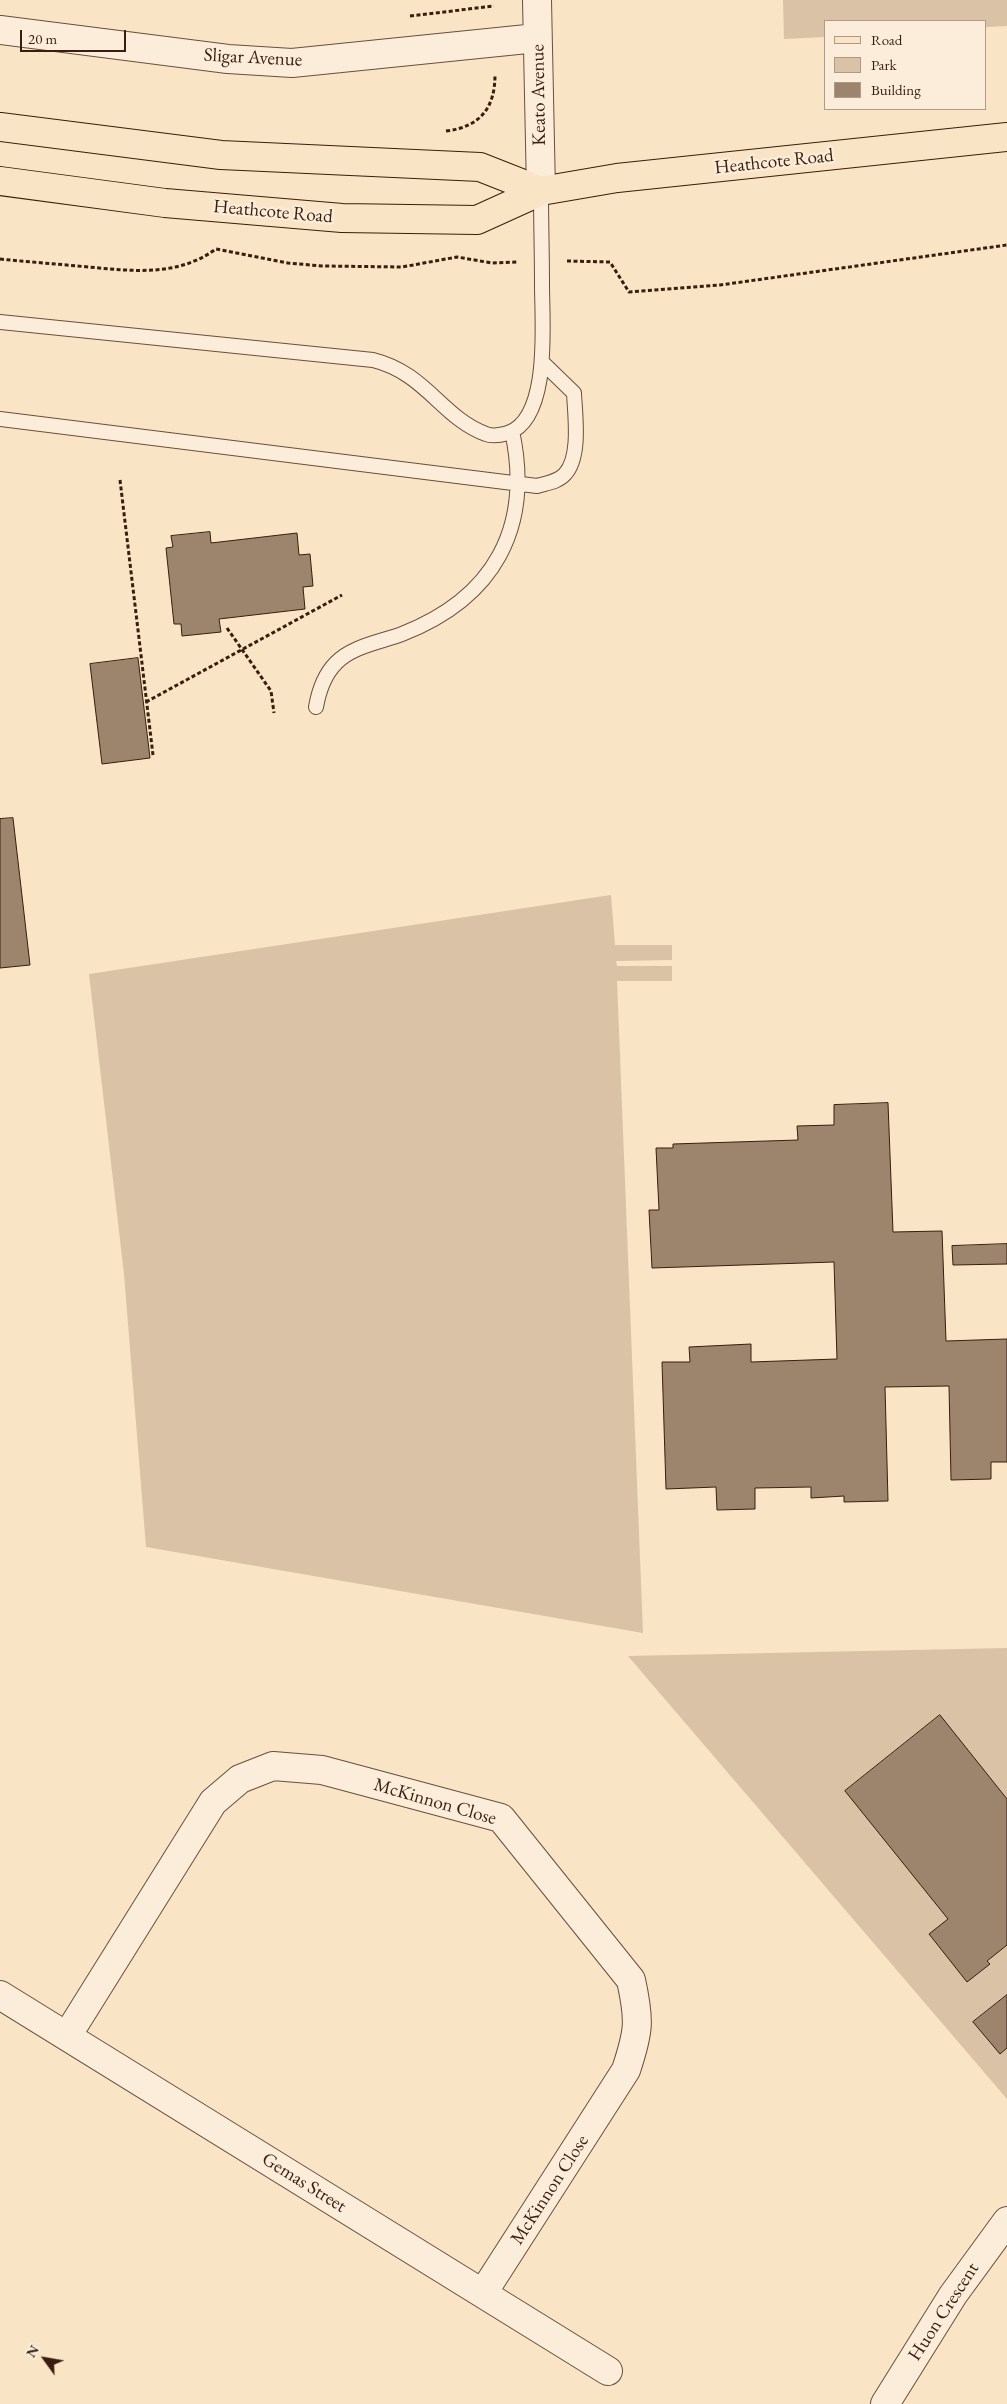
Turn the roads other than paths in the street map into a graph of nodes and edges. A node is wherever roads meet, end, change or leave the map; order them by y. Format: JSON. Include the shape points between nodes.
{"nodes":[{"id":1,"x":537,"y":0,"type":"edge"},
{"id":2,"x":0,"y":30,"type":"edge"},
{"id":3,"x":537,"y":38,"type":"junction"},
{"id":4,"x":0,"y":127,"type":"edge"},
{"id":5,"x":1007,"y":137,"type":"edge"},
{"id":6,"x":0,"y":181,"type":"edge"},
{"id":7,"x":541,"y":191,"type":"junction"},
{"id":8,"x":0,"y":322,"type":"edge"},
{"id":9,"x":542,"y":362,"type":"junction"},
{"id":10,"x":0,"y":419,"type":"edge"},
{"id":11,"x":512,"y":431,"type":"junction"},
{"id":12,"x":517,"y":483,"type":"junction"},
{"id":13,"x":316,"y":707,"type":"dead end"},
{"id":14,"x":0,"y":1995,"type":"edge"},
{"id":15,"x":67,"y":2036,"type":"junction"},
{"id":16,"x":1007,"y":2221,"type":"edge"},
{"id":17,"x":483,"y":2294,"type":"junction"},
{"id":18,"x":608,"y":2371,"type":"dead end"},
{"id":19,"x":885,"y":2404,"type":"edge"}],
"edges":[{"from":1,"to":3,"type":"street","name":"Keato Avenue"},
{"from":2,"to":3,"type":"street","name":"Sligar Avenue","via":[[282,63]]},
{"from":3,"to":7,"type":"street","name":"Keato Avenue"},
{"from":4,"to":7,"type":"main road","via":[[221,155],[480,167]]},
{"from":5,"to":7,"type":"main road","name":"Heathcote Road","via":[[617,178]]},
{"from":6,"to":7,"type":"main road","name":"Heathcote Road","via":[[165,203],[397,220],[477,220]]},
{"from":7,"to":9,"type":"lane"},
{"from":8,"to":11,"type":"lane","via":[[388,363],[414,378],[476,430],[500,436]]},
{"from":9,"to":11,"type":"lane","via":[[530,411]]},
{"from":9,"to":12,"type":"lane","via":[[574,394],[574,459],[566,474],[554,482],[537,486]]},
{"from":10,"to":12,"type":"lane"},
{"from":11,"to":12,"type":"lane","via":[[518,460]]},
{"from":12,"to":13,"type":"lane","via":[[508,538],[479,586],[421,625],[345,656],[325,678]]},
{"from":14,"to":15,"type":"street","name":"Gemas Street"},
{"from":15,"to":17,"type":"street","name":"Gemas Street"},
{"from":15,"to":17,"type":"street","name":"McKinnon Close","via":[[213,1802],[240,1779],[273,1766],[322,1770],[501,1818],[632,1980],[638,2008],[637,2035],[626,2070]]},
{"from":16,"to":19,"type":"street","name":"Huon Crescent","via":[[953,2295]]},
{"from":17,"to":18,"type":"street","name":"Gemas Street"}]}
